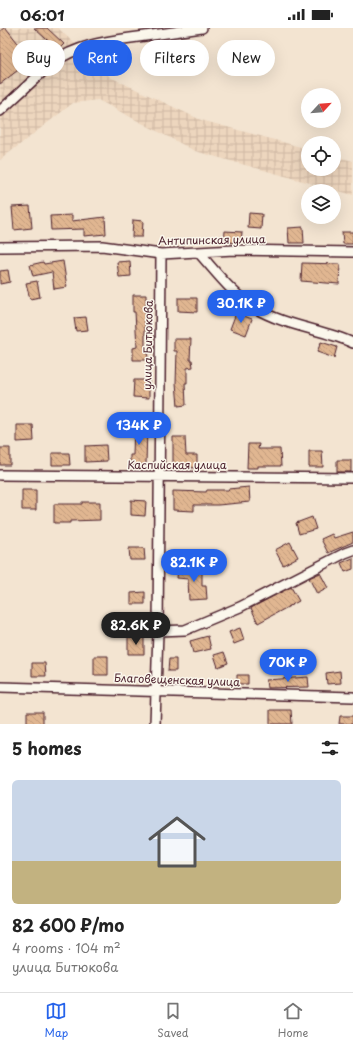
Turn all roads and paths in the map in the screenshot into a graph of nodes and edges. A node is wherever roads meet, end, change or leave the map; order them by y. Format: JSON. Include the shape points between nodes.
{"nodes":[{"id":1,"x":202,"y":28,"type":"edge"},
{"id":2,"x":0,"y":111,"type":"edge"},
{"id":3,"x":0,"y":246,"type":"edge"},
{"id":4,"x":353,"y":252,"type":"edge"},
{"id":5,"x":199,"y":253,"type":"junction"},
{"id":6,"x":162,"y":254,"type":"junction"},
{"id":7,"x":353,"y":343,"type":"edge"},
{"id":8,"x":0,"y":475,"type":"edge"},
{"id":9,"x":159,"y":477,"type":"junction"},
{"id":10,"x":353,"y":478,"type":"edge"},
{"id":11,"x":353,"y":550,"type":"edge"},
{"id":12,"x":158,"y":631,"type":"junction"},
{"id":13,"x":0,"y":688,"type":"edge"},
{"id":14,"x":156,"y":691,"type":"junction"},
{"id":15,"x":353,"y":697,"type":"edge"},
{"id":16,"x":155,"y":724,"type":"edge"}],
"edges":[{"from":1,"to":2,"type":"street","via":[[82,47],[58,58]]},
{"from":3,"to":6,"type":"street","name":"Антипинская улица","via":[[102,246]]},
{"from":4,"to":5,"type":"street","name":"Антипинская улица","via":[[234,250]]},
{"from":5,"to":6,"type":"street","name":"Антипинская улица"},
{"from":5,"to":7,"type":"street","via":[[236,293],[255,308]]},
{"from":6,"to":9,"type":"street","name":"улица Битюкова"},
{"from":8,"to":9,"type":"street","name":"Каспийская улица"},
{"from":9,"to":10,"type":"street","name":"Каспийская улица"},
{"from":9,"to":12,"type":"street","name":"улица Битюкова"},
{"from":11,"to":12,"type":"street","via":[[240,607],[185,630]]},
{"from":12,"to":14,"type":"street","name":"улица Битюкова"},
{"from":13,"to":14,"type":"street","name":"Благовещенская улица"},
{"from":14,"to":15,"type":"street","name":"Благовещенская улица"},
{"from":14,"to":16,"type":"street","name":"улица Битюкова"}]}
